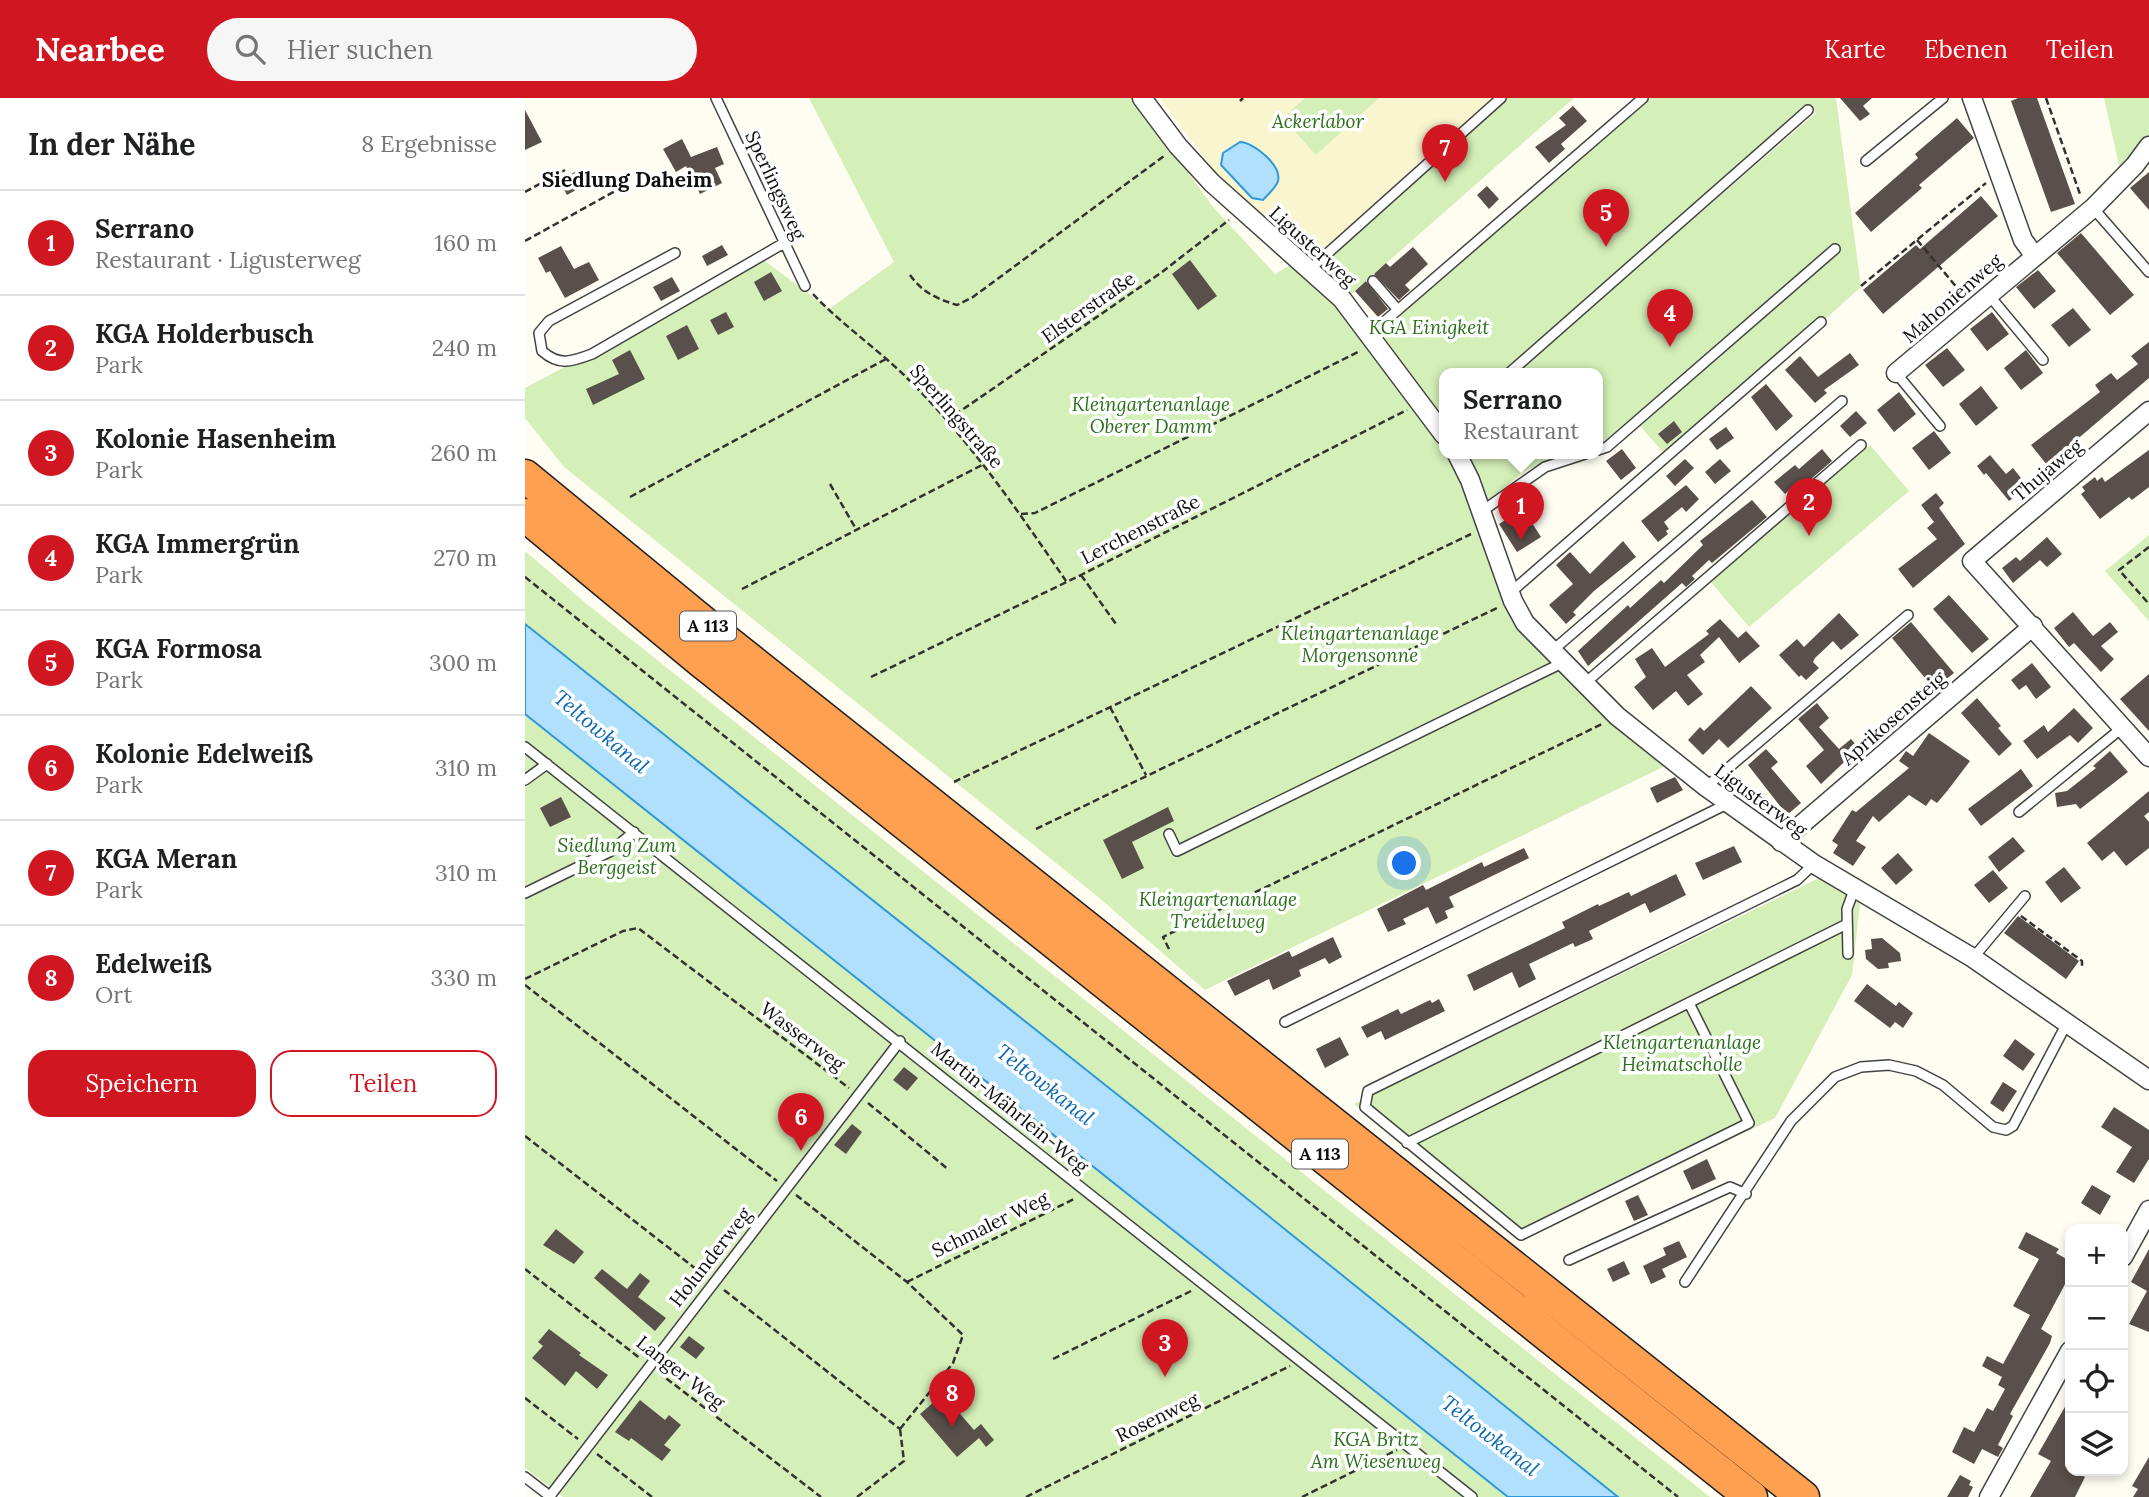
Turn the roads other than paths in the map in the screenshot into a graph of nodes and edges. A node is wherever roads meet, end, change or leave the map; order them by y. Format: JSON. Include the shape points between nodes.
{"nodes":[{"id":1,"x":716,"y":98,"type":"edge"},
{"id":2,"x":1142,"y":98,"type":"edge"},
{"id":3,"x":1501,"y":98,"type":"edge"},
{"id":4,"x":1643,"y":98,"type":"edge"},
{"id":5,"x":1943,"y":98,"type":"edge"},
{"id":6,"x":1972,"y":98,"type":"edge"},
{"id":7,"x":1808,"y":110,"type":"dead end"},
{"id":8,"x":2149,"y":146,"type":"edge"},
{"id":9,"x":1866,"y":161,"type":"dead end"},
{"id":10,"x":2090,"y":210,"type":"junction"},
{"id":11,"x":784,"y":243,"type":"junction"},
{"id":12,"x":1835,"y":249,"type":"dead end"},
{"id":13,"x":675,"y":253,"type":"dead end"},
{"id":14,"x":2034,"y":255,"type":"junction"},
{"id":15,"x":1310,"y":269,"type":"junction"},
{"id":16,"x":2149,"y":272,"type":"edge"},
{"id":17,"x":1373,"y":281,"type":"dead end"},
{"id":18,"x":805,"y":286,"type":"road end"},
{"id":19,"x":1988,"y":294,"type":"junction"},
{"id":20,"x":1398,"y":310,"type":"junction"},
{"id":21,"x":1821,"y":322,"type":"dead end"},
{"id":22,"x":1373,"y":338,"type":"junction"},
{"id":23,"x":2043,"y":360,"type":"dead end"},
{"id":24,"x":1515,"y":368,"type":"edge"},
{"id":25,"x":1896,"y":373,"type":"joint"},
{"id":26,"x":1842,"y":401,"type":"dead end"},
{"id":27,"x":2149,"y":411,"type":"edge"},
{"id":28,"x":1940,"y":426,"type":"dead end"},
{"id":29,"x":1439,"y":427,"type":"edge"},
{"id":30,"x":1861,"y":445,"type":"dead end"},
{"id":31,"x":1603,"y":448,"type":"edge"},
{"id":32,"x":1460,"y":459,"type":"edge"},
{"id":33,"x":1570,"y":459,"type":"edge"},
{"id":34,"x":525,"y":477,"type":"edge"},
{"id":35,"x":525,"y":515,"type":"edge"},
{"id":36,"x":1482,"y":521,"type":"junction"},
{"id":37,"x":1511,"y":597,"type":"junction"},
{"id":38,"x":1908,"y":615,"type":"dead end"},
{"id":39,"x":2032,"y":626,"type":"junction"},
{"id":40,"x":1556,"y":658,"type":"junction"},
{"id":41,"x":1584,"y":684,"type":"junction"},
{"id":42,"x":2123,"y":727,"type":"junction"},
{"id":43,"x":525,"y":747,"type":"edge"},
{"id":44,"x":2149,"y":758,"type":"edge"},
{"id":45,"x":547,"y":764,"type":"junction"},
{"id":46,"x":525,"y":780,"type":"edge"},
{"id":47,"x":1706,"y":787,"type":"junction"},
{"id":48,"x":1728,"y":803,"type":"junction"},
{"id":49,"x":2019,"y":812,"type":"dead end"},
{"id":50,"x":634,"y":832,"type":"junction"},
{"id":51,"x":1169,"y":834,"type":"dead end"},
{"id":52,"x":1781,"y":842,"type":"junction"},
{"id":53,"x":1814,"y":864,"type":"junction"},
{"id":54,"x":1854,"y":890,"type":"junction"},
{"id":55,"x":525,"y":893,"type":"edge"},
{"id":56,"x":2025,"y":896,"type":"dead end"},
{"id":57,"x":1847,"y":924,"type":"junction"},
{"id":58,"x":1848,"y":954,"type":"dead end"},
{"id":59,"x":1973,"y":958,"type":"junction"},
{"id":60,"x":1690,"y":1005,"type":"junction"},
{"id":61,"x":1285,"y":1022,"type":"dead end"},
{"id":62,"x":2067,"y":1023,"type":"junction"},
{"id":63,"x":900,"y":1041,"type":"junction"},
{"id":64,"x":2149,"y":1080,"type":"edge"},
{"id":65,"x":1407,"y":1143,"type":"junction"},
{"id":66,"x":1746,"y":1194,"type":"junction"},
{"id":67,"x":2149,"y":1210,"type":"edge"},
{"id":68,"x":2128,"y":1248,"type":"edge"},
{"id":69,"x":1569,"y":1260,"type":"dead end"},
{"id":70,"x":1685,"y":1282,"type":"dead end"},
{"id":71,"x":2065,"y":1360,"type":"edge"},
{"id":72,"x":525,"y":1477,"type":"edge"},
{"id":73,"x":1742,"y":1490,"type":"edge"},
{"id":74,"x":550,"y":1497,"type":"edge"},
{"id":75,"x":1472,"y":1497,"type":"edge"},
{"id":76,"x":1803,"y":1497,"type":"edge"},
{"id":77,"x":1989,"y":1497,"type":"edge"}],
"edges":[{"from":1,"to":11,"type":"lane","name":"Sperlingsweg"},
{"from":2,"to":15,"type":"street","name":"Ligusterweg","via":[[1178,146],[1241,210]]},
{"from":3,"to":15,"type":"lane"},
{"from":4,"to":20,"type":"lane"},
{"from":5,"to":9,"type":"lane"},
{"from":6,"to":14,"type":"street","via":[[2023,240]]},
{"from":7,"to":24,"type":"lane"},
{"from":8,"to":10,"type":"street","name":"Mahonienweg"},
{"from":10,"to":14,"type":"street","name":"Mahonienweg"},
{"from":10,"to":16,"type":"lane"},
{"from":11,"to":13,"type":"lane","via":[[591,354],[568,363],[552,360],[542,351],[539,333],[549,321]]},
{"from":11,"to":18,"type":"lane","name":"Sperlingsweg"},
{"from":12,"to":31,"type":"lane"},
{"from":14,"to":19,"type":"street","name":"Mahonienweg"},
{"from":15,"to":22,"type":"street","name":"Ligusterweg"},
{"from":17,"to":20,"type":"lane"},
{"from":19,"to":23,"type":"lane"},
{"from":19,"to":25,"type":"street","name":"Mahonienweg"},
{"from":20,"to":22,"type":"lane"},
{"from":21,"to":37,"type":"lane"},
{"from":22,"to":29,"type":"street","name":"Ligusterweg"},
{"from":25,"to":28,"type":"lane"},
{"from":26,"to":40,"type":"lane"},
{"from":27,"to":39,"type":"street","name":"Thujaweg","via":[[1972,561]]},
{"from":30,"to":41,"type":"lane"},
{"from":32,"to":36,"type":"street","name":"Ligusterweg"},
{"from":33,"to":36,"type":"lane","via":[[1545,467]]},
{"from":34,"to":76,"type":"highway","number":"A 113"},
{"from":35,"to":73,"type":"highway","number":"A 113","via":[[906,825]]},
{"from":36,"to":37,"type":"street","name":"Ligusterweg"},
{"from":37,"to":40,"type":"street","name":"Ligusterweg","via":[[1529,629]]},
{"from":38,"to":47,"type":"lane"},
{"from":39,"to":42,"type":"street"},
{"from":39,"to":52,"type":"street","name":"Aprikosensteig"},
{"from":40,"to":41,"type":"street","name":"Ligusterweg"},
{"from":40,"to":51,"type":"lane","via":[[1177,851]]},
{"from":41,"to":47,"type":"street","name":"Ligusterweg"},
{"from":42,"to":44,"type":"street"},
{"from":42,"to":49,"type":"lane"},
{"from":43,"to":45,"type":"lane","name":"Martin-Mährlein-Weg"},
{"from":45,"to":46,"type":"lane"},
{"from":45,"to":50,"type":"lane","name":"Martin-Mährlein-Weg"},
{"from":47,"to":48,"type":"street","name":"Ligusterweg"},
{"from":48,"to":52,"type":"street","name":"Ligusterweg"},
{"from":48,"to":61,"type":"lane"},
{"from":50,"to":55,"type":"lane","via":[[611,851]]},
{"from":50,"to":63,"type":"lane","name":"Martin-Mährlein-Weg"},
{"from":52,"to":53,"type":"street","name":"Ligusterweg"},
{"from":53,"to":54,"type":"street","name":"Ligusterweg"},
{"from":53,"to":65,"type":"lane","via":[[1797,880],[1368,1091],[1364,1107]]},
{"from":54,"to":57,"type":"lane"},
{"from":54,"to":59,"type":"street","name":"Ligusterweg"},
{"from":56,"to":59,"type":"lane"},
{"from":57,"to":58,"type":"lane"},
{"from":57,"to":60,"type":"lane"},
{"from":59,"to":62,"type":"street","name":"Ligusterweg"},
{"from":60,"to":65,"type":"lane"},
{"from":60,"to":65,"type":"lane","via":[[1749,1123],[1521,1235]]},
{"from":62,"to":64,"type":"street","name":"Ligusterweg"},
{"from":62,"to":66,"type":"lane","via":[[2013,1126],[2006,1130],[1993,1127],[1943,1085],[1916,1071],[1889,1065],[1861,1067],[1835,1077],[1791,1121]]},
{"from":63,"to":74,"type":"lane","name":"Holunderweg"},
{"from":63,"to":75,"type":"lane","name":"Martin-Mährlein-Weg"},
{"from":66,"to":69,"type":"lane","via":[[1730,1187]]},
{"from":66,"to":70,"type":"lane"},
{"from":67,"to":68,"type":"street"},
{"from":71,"to":77,"type":"street"},
{"from":72,"to":74,"type":"lane"}]}
